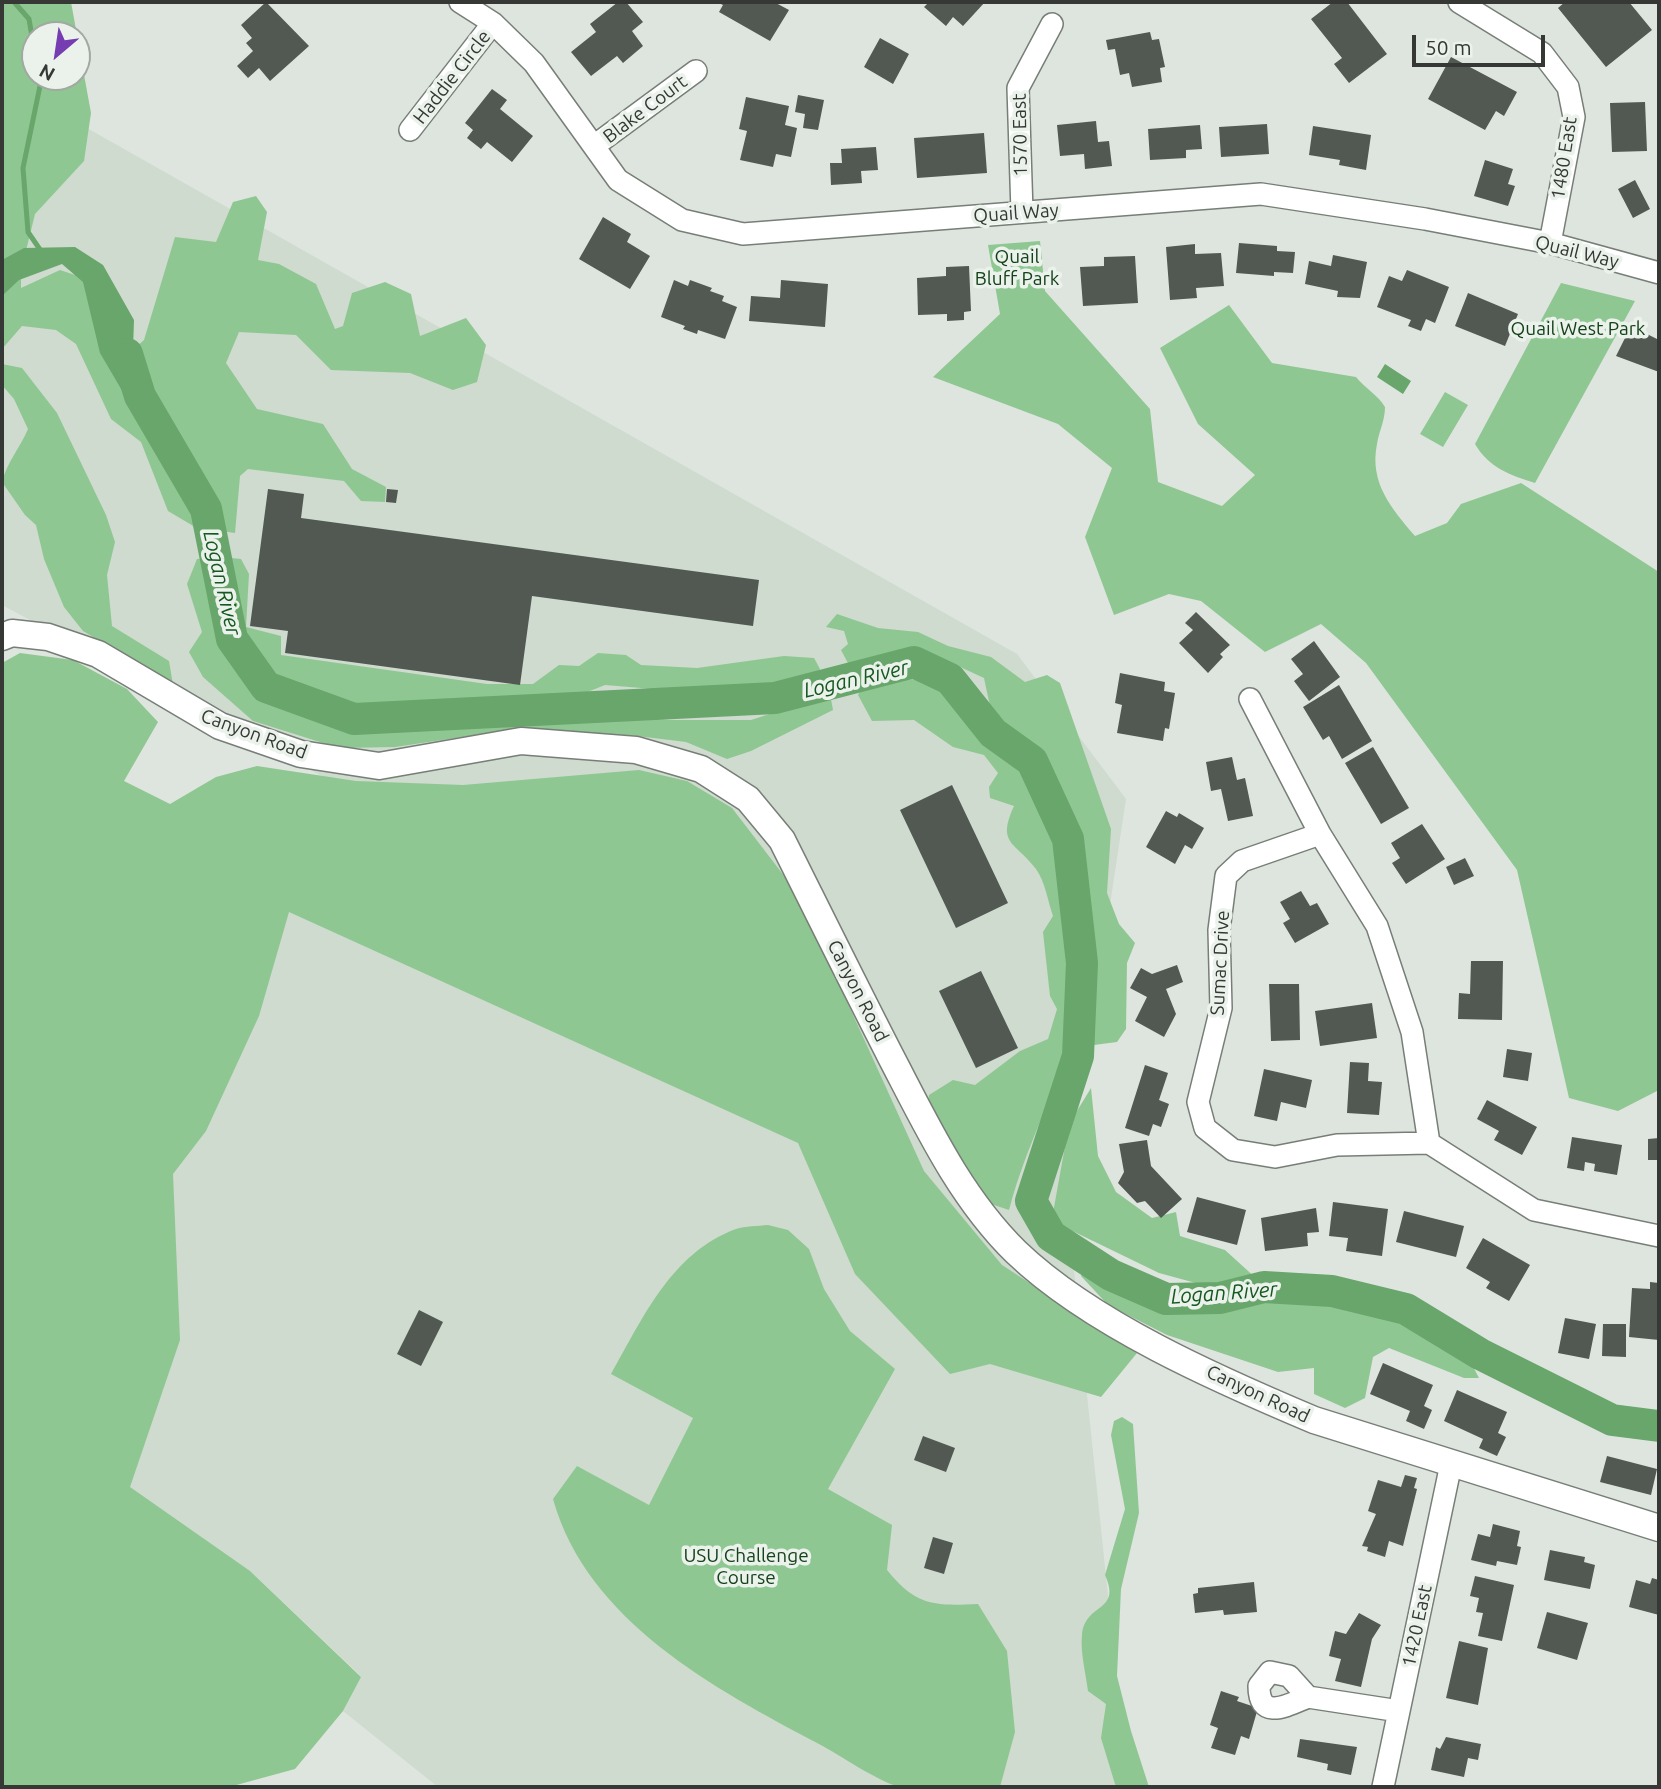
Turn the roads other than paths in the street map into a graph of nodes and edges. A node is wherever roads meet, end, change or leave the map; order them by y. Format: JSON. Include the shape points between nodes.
{"nodes":[{"id":1,"x":460,"y":2,"type":"edge"},
{"id":2,"x":1459,"y":2,"type":"edge"},
{"id":3,"x":493,"y":23,"type":"junction"},
{"id":4,"x":1052,"y":24,"type":"dead end"},
{"id":5,"x":696,"y":71,"type":"dead end"},
{"id":6,"x":410,"y":130,"type":"dead end"},
{"id":7,"x":594,"y":146,"type":"junction"},
{"id":8,"x":1022,"y":212,"type":"junction"},
{"id":9,"x":1550,"y":243,"type":"junction"},
{"id":10,"x":1659,"y":273,"type":"edge"},
{"id":11,"x":2,"y":637,"type":"edge"},
{"id":12,"x":1250,"y":699,"type":"dead end"},
{"id":13,"x":1320,"y":834,"type":"junction"},
{"id":14,"x":1429,"y":1143,"type":"junction"},
{"id":15,"x":1659,"y":1236,"type":"edge"},
{"id":16,"x":1451,"y":1464,"type":"junction"},
{"id":17,"x":1659,"y":1528,"type":"edge"},
{"id":18,"x":1308,"y":1697,"type":"dead end"},
{"id":19,"x":1399,"y":1711,"type":"junction"},
{"id":20,"x":1383,"y":1787,"type":"edge"}],
"edges":[{"from":1,"to":3,"type":"street","name":"Quail Way"},
{"from":2,"to":9,"type":"street","name":"1480 East","via":[[1542,53],[1568,87],[1574,117]]},
{"from":3,"to":6,"type":"street","name":"Haddie Circle"},
{"from":3,"to":7,"type":"street","name":"Quail Way","via":[[534,63]]},
{"from":4,"to":8,"type":"street","name":"1570 East","via":[[1018,88]]},
{"from":5,"to":7,"type":"street","name":"Blake Court"},
{"from":7,"to":8,"type":"street","name":"Quail Way","via":[[618,180],[682,220],[743,234]]},
{"from":8,"to":9,"type":"street","name":"Quail Way","via":[[1261,194]]},
{"from":9,"to":10,"type":"street","name":"Quail Way"},
{"from":11,"to":16,"type":"street","name":"Canyon Road","via":[[12,633],[48,637],[98,654],[220,726],[301,754],[379,766],[521,741],[636,750],[701,769],[748,799],[782,840],[934,1140],[968,1196],[1017,1252],[1078,1301],[1266,1400]]},
{"from":12,"to":13,"type":"street"},
{"from":13,"to":14,"type":"street","via":[[1377,926],[1398,983],[1412,1032]]},
{"from":13,"to":14,"type":"street","name":"Sumac Drive","via":[[1242,861],[1226,876],[1219,930],[1220,1008],[1198,1102],[1205,1128],[1233,1150],[1275,1157],[1338,1145]]},
{"from":14,"to":15,"type":"street","via":[[1534,1210]]},
{"from":16,"to":17,"type":"street","name":"Canyon Road"},
{"from":16,"to":19,"type":"street","name":"1420 East"},
{"from":18,"to":19,"type":"street"},
{"from":19,"to":20,"type":"street","name":"1420 East"}]}
